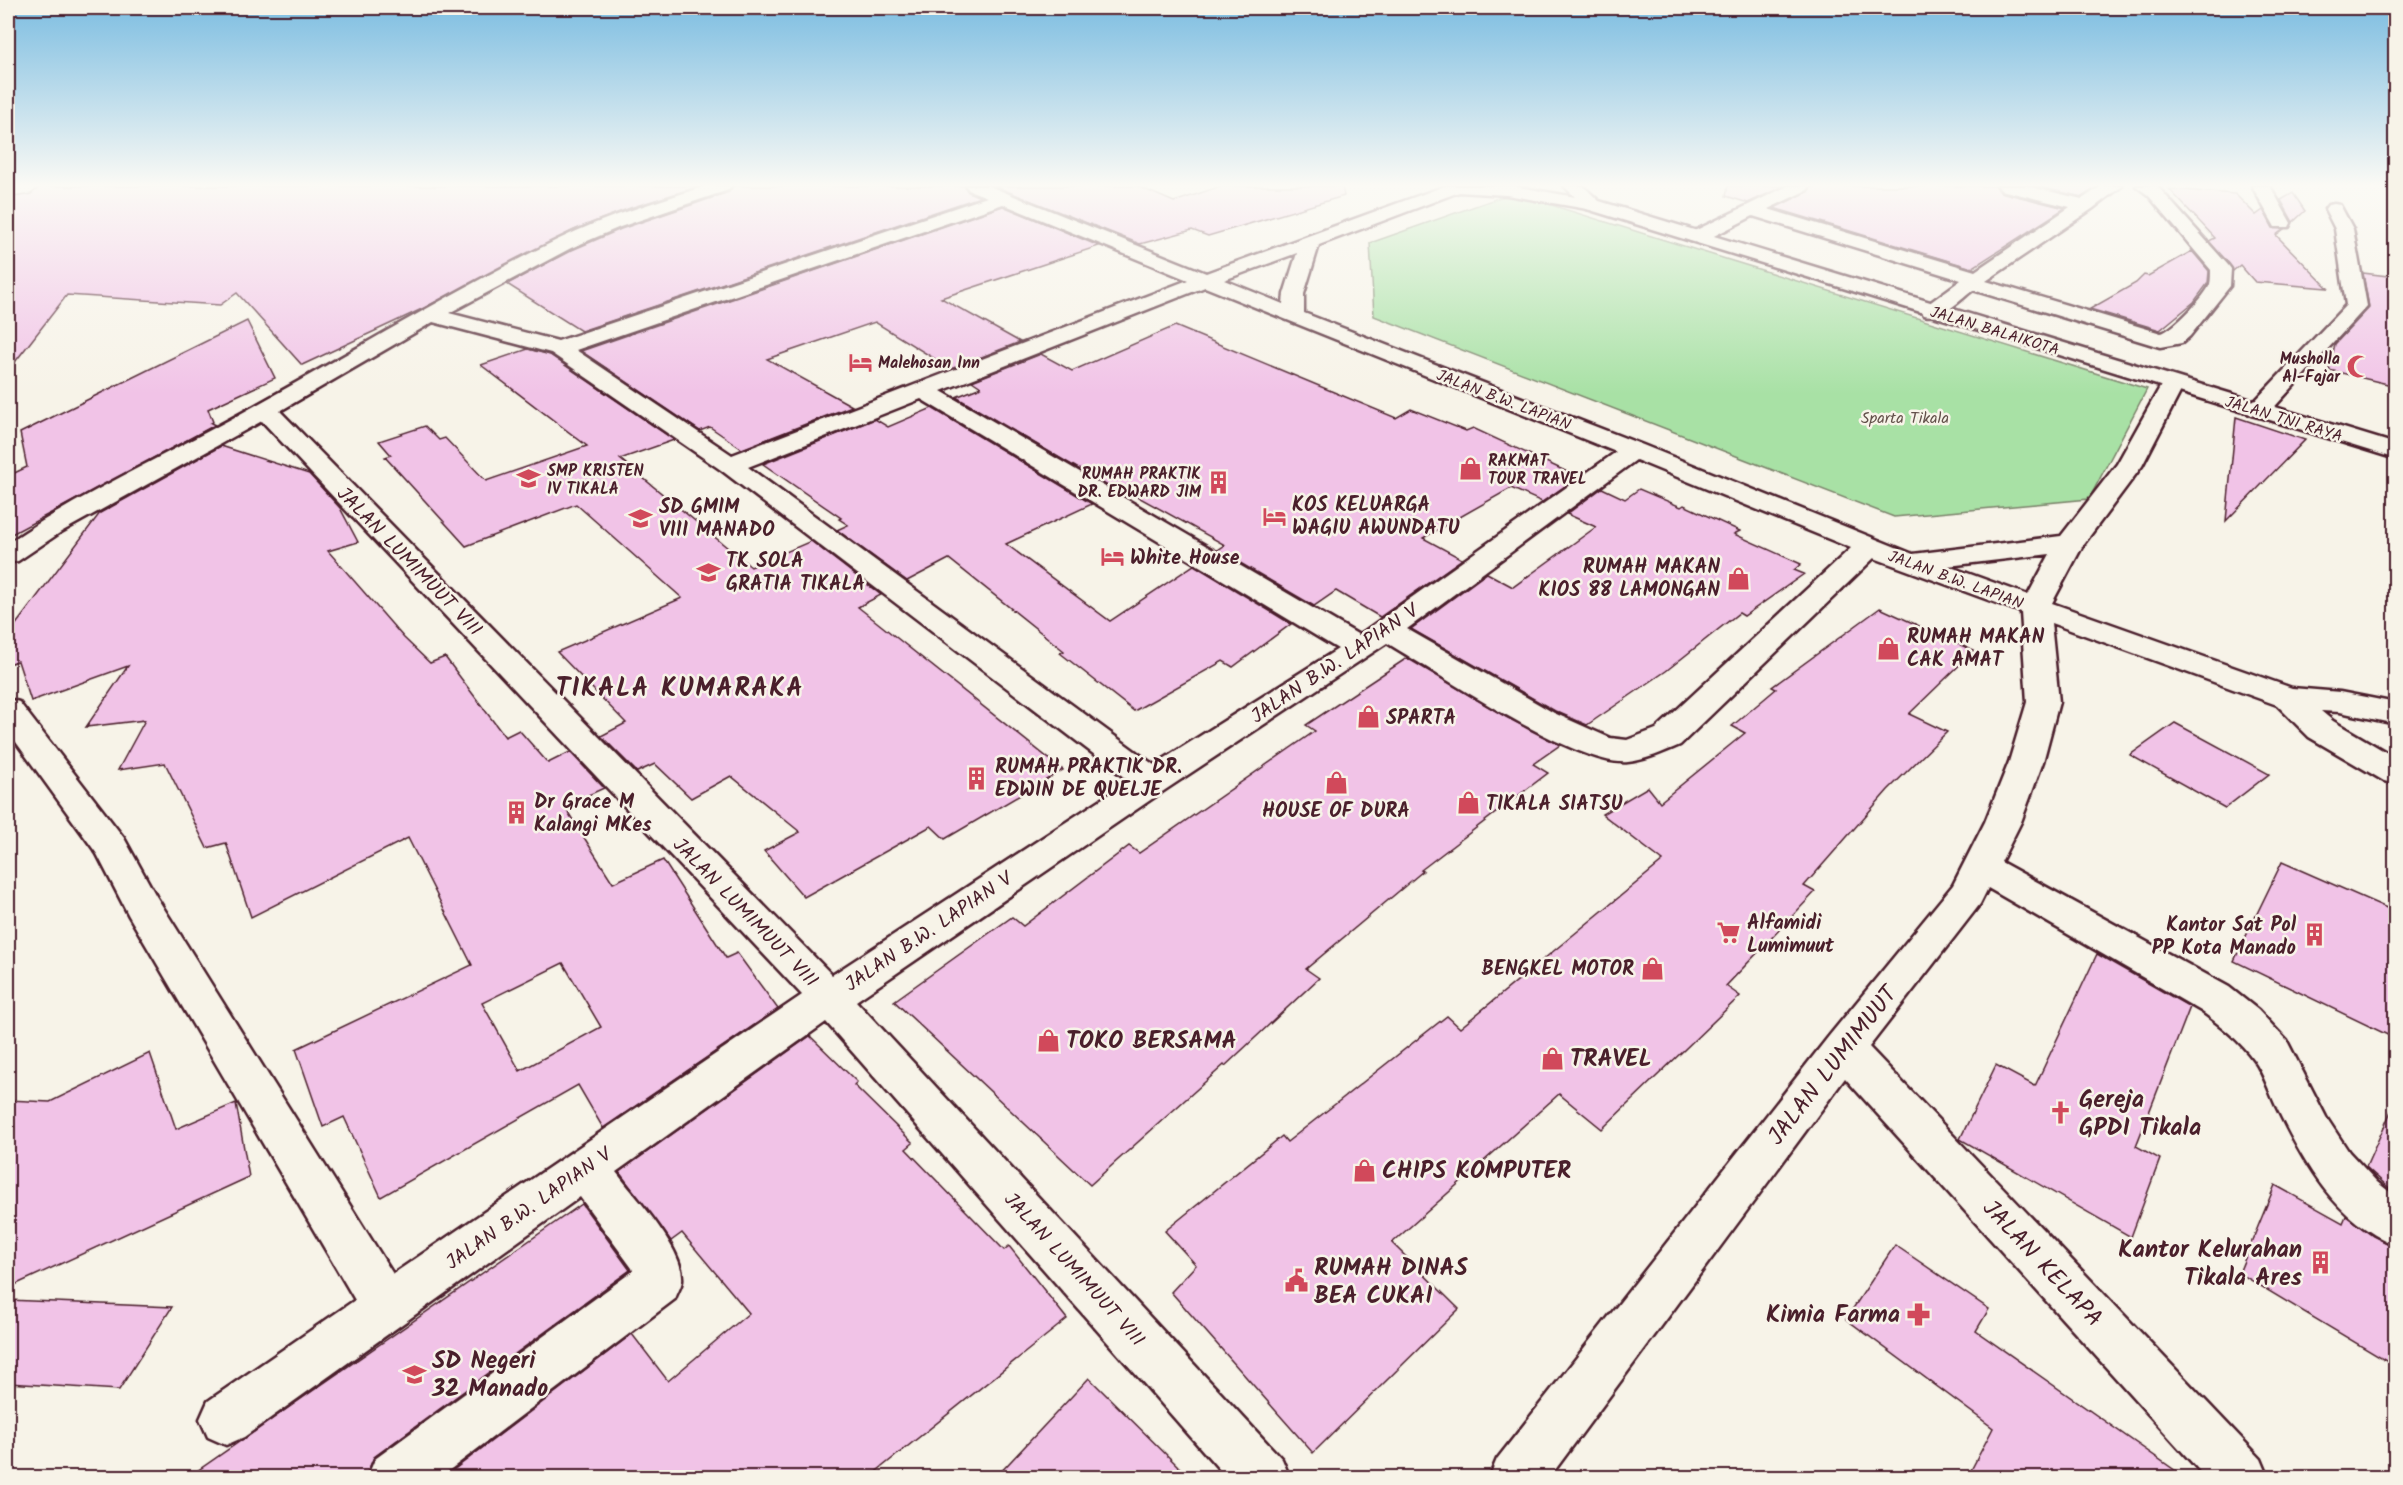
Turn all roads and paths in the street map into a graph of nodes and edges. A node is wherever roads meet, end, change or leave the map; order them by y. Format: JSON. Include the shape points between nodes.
{"nodes":[{"id":1,"x":543,"y":255,"type":"edge"},
{"id":2,"x":809,"y":255,"type":"edge"},
{"id":3,"x":1147,"y":255,"type":"edge"},
{"id":4,"x":1274,"y":255,"type":"edge"},
{"id":5,"x":1306,"y":255,"type":"edge"},
{"id":6,"x":1756,"y":255,"type":"edge"},
{"id":7,"x":1893,"y":255,"type":"edge"},
{"id":8,"x":2011,"y":255,"type":"edge"},
{"id":9,"x":2209,"y":255,"type":"edge"},
{"id":10,"x":2348,"y":255,"type":"edge"},
{"id":11,"x":1206,"y":280,"type":"junction"},
{"id":12,"x":1973,"y":281,"type":"junction"},
{"id":13,"x":1931,"y":310,"type":"junction"},
{"id":14,"x":430,"y":315,"type":"junction"},
{"id":15,"x":1293,"y":316,"type":"junction"},
{"id":16,"x":559,"y":348,"type":"junction"},
{"id":17,"x":2172,"y":385,"type":"junction"},
{"id":18,"x":924,"y":391,"type":"junction"},
{"id":19,"x":265,"y":410,"type":"junction"},
{"id":20,"x":2259,"y":410,"type":"junction"},
{"id":21,"x":1634,"y":450,"type":"junction"},
{"id":22,"x":2396,"y":452,"type":"edge"},
{"id":23,"x":730,"y":465,"type":"junction"},
{"id":24,"x":2070,"y":543,"type":"junction"},
{"id":25,"x":1870,"y":546,"type":"junction"},
{"id":26,"x":8,"y":555,"type":"edge"},
{"id":27,"x":1909,"y":562,"type":"junction"},
{"id":28,"x":2035,"y":608,"type":"junction"},
{"id":29,"x":1386,"y":630,"type":"junction"},
{"id":30,"x":1360,"y":649,"type":"junction"},
{"id":31,"x":2288,"y":698,"type":"junction"},
{"id":32,"x":8,"y":709,"type":"edge"},
{"id":33,"x":2396,"y":714,"type":"edge"},
{"id":34,"x":2392,"y":777,"type":"edge"},
{"id":35,"x":1153,"y":782,"type":"junction"},
{"id":36,"x":1981,"y":867,"type":"junction"},
{"id":37,"x":829,"y":998,"type":"junction"},
{"id":38,"x":1844,"y":1048,"type":"junction"},
{"id":39,"x":585,"y":1168,"type":"junction"},
{"id":40,"x":2396,"y":1223,"type":"edge"},
{"id":41,"x":386,"y":1307,"type":"junction"},
{"id":42,"x":226,"y":1419,"type":"dead end"},
{"id":43,"x":394,"y":1478,"type":"edge"},
{"id":44,"x":1263,"y":1478,"type":"edge"},
{"id":45,"x":1516,"y":1478,"type":"edge"},
{"id":46,"x":2242,"y":1478,"type":"edge"}],
"edges":[{"from":1,"to":14,"type":"street"},
{"from":2,"to":16,"type":"street"},
{"from":3,"to":11,"type":"street","name":"JALAN B.W. LAPIAN"},
{"from":4,"to":11,"type":"street"},
{"from":5,"to":15,"type":"street","via":[[1294,294]]},
{"from":6,"to":13,"type":"street","name":"JALAN BALAIKOTA"},
{"from":7,"to":12,"type":"street"},
{"from":8,"to":12,"type":"street"},
{"from":9,"to":12,"type":"street","via":[[2221,269],[2220,286],[2174,338],[2160,340]]},
{"from":10,"to":20,"type":"street","via":[[2357,306]]},
{"from":11,"to":15,"type":"street","name":"JALAN B.W. LAPIAN"},
{"from":11,"to":18,"type":"street"},
{"from":12,"to":13,"type":"street"},
{"from":13,"to":17,"type":"street","name":"JALAN BALAIKOTA"},
{"from":14,"to":16,"type":"street"},
{"from":14,"to":19,"type":"street"},
{"from":15,"to":21,"type":"street","name":"JALAN B.W. LAPIAN"},
{"from":16,"to":23,"type":"street"},
{"from":17,"to":20,"type":"street","name":"JALAN TNI RAYA"},
{"from":17,"to":24,"type":"street","via":[[2129,466]]},
{"from":18,"to":23,"type":"street"},
{"from":18,"to":30,"type":"street"},
{"from":19,"to":26,"type":"street","via":[[51,526]]},
{"from":19,"to":37,"type":"street","name":"JALAN LUMIMUUT VIII"},
{"from":20,"to":22,"type":"street","name":"JALAN TNI RAYA"},
{"from":21,"to":25,"type":"street","name":"JALAN B.W. LAPIAN"},
{"from":21,"to":29,"type":"street","name":"JALAN B.W. LAPIAN V"},
{"from":23,"to":35,"type":"street"},
{"from":24,"to":27,"type":"street"},
{"from":24,"to":28,"type":"street"},
{"from":25,"to":27,"type":"street","name":"JALAN B.W. LAPIAN"},
{"from":25,"to":29,"type":"street","via":[[1668,736],[1627,751],[1605,749],[1543,721]]},
{"from":27,"to":28,"type":"street","name":"JALAN B.W. LAPIAN"},
{"from":28,"to":31,"type":"street","name":"JALAN B.W. LAPIAN"},
{"from":28,"to":36,"type":"street","name":"JALAN LUMIMUUT","via":[[2043,702],[2026,762]]},
{"from":29,"to":30,"type":"street","name":"JALAN B.W. LAPIAN V"},
{"from":30,"to":35,"type":"street","name":"JALAN B.W. LAPIAN V"},
{"from":31,"to":33,"type":"street","via":[[2340,702]]},
{"from":31,"to":34,"type":"street","via":[[2321,729]]},
{"from":32,"to":41,"type":"street","via":[[111,847],[148,916]]},
{"from":35,"to":37,"type":"street","name":"JALAN B.W. LAPIAN V"},
{"from":36,"to":38,"type":"street","name":"JALAN LUMIMUUT","via":[[1967,894]]},
{"from":36,"to":40,"type":"street","via":[[2215,999],[2247,1023],[2269,1049],[2316,1143],[2344,1181]]},
{"from":37,"to":39,"type":"street","name":"JALAN B.W. LAPIAN V"},
{"from":37,"to":44,"type":"street","name":"JALAN LUMIMUUT VIII"},
{"from":38,"to":45,"type":"street","name":"JALAN LUMIMUUT"},
{"from":38,"to":46,"type":"street","name":"JALAN KELAPA"},
{"from":39,"to":41,"type":"street","name":"JALAN B.W. LAPIAN V"},
{"from":39,"to":43,"type":"street","via":[[650,1253],[658,1282]]},
{"from":41,"to":42,"type":"street","name":"JALAN B.W. LAPIAN V"}]}
